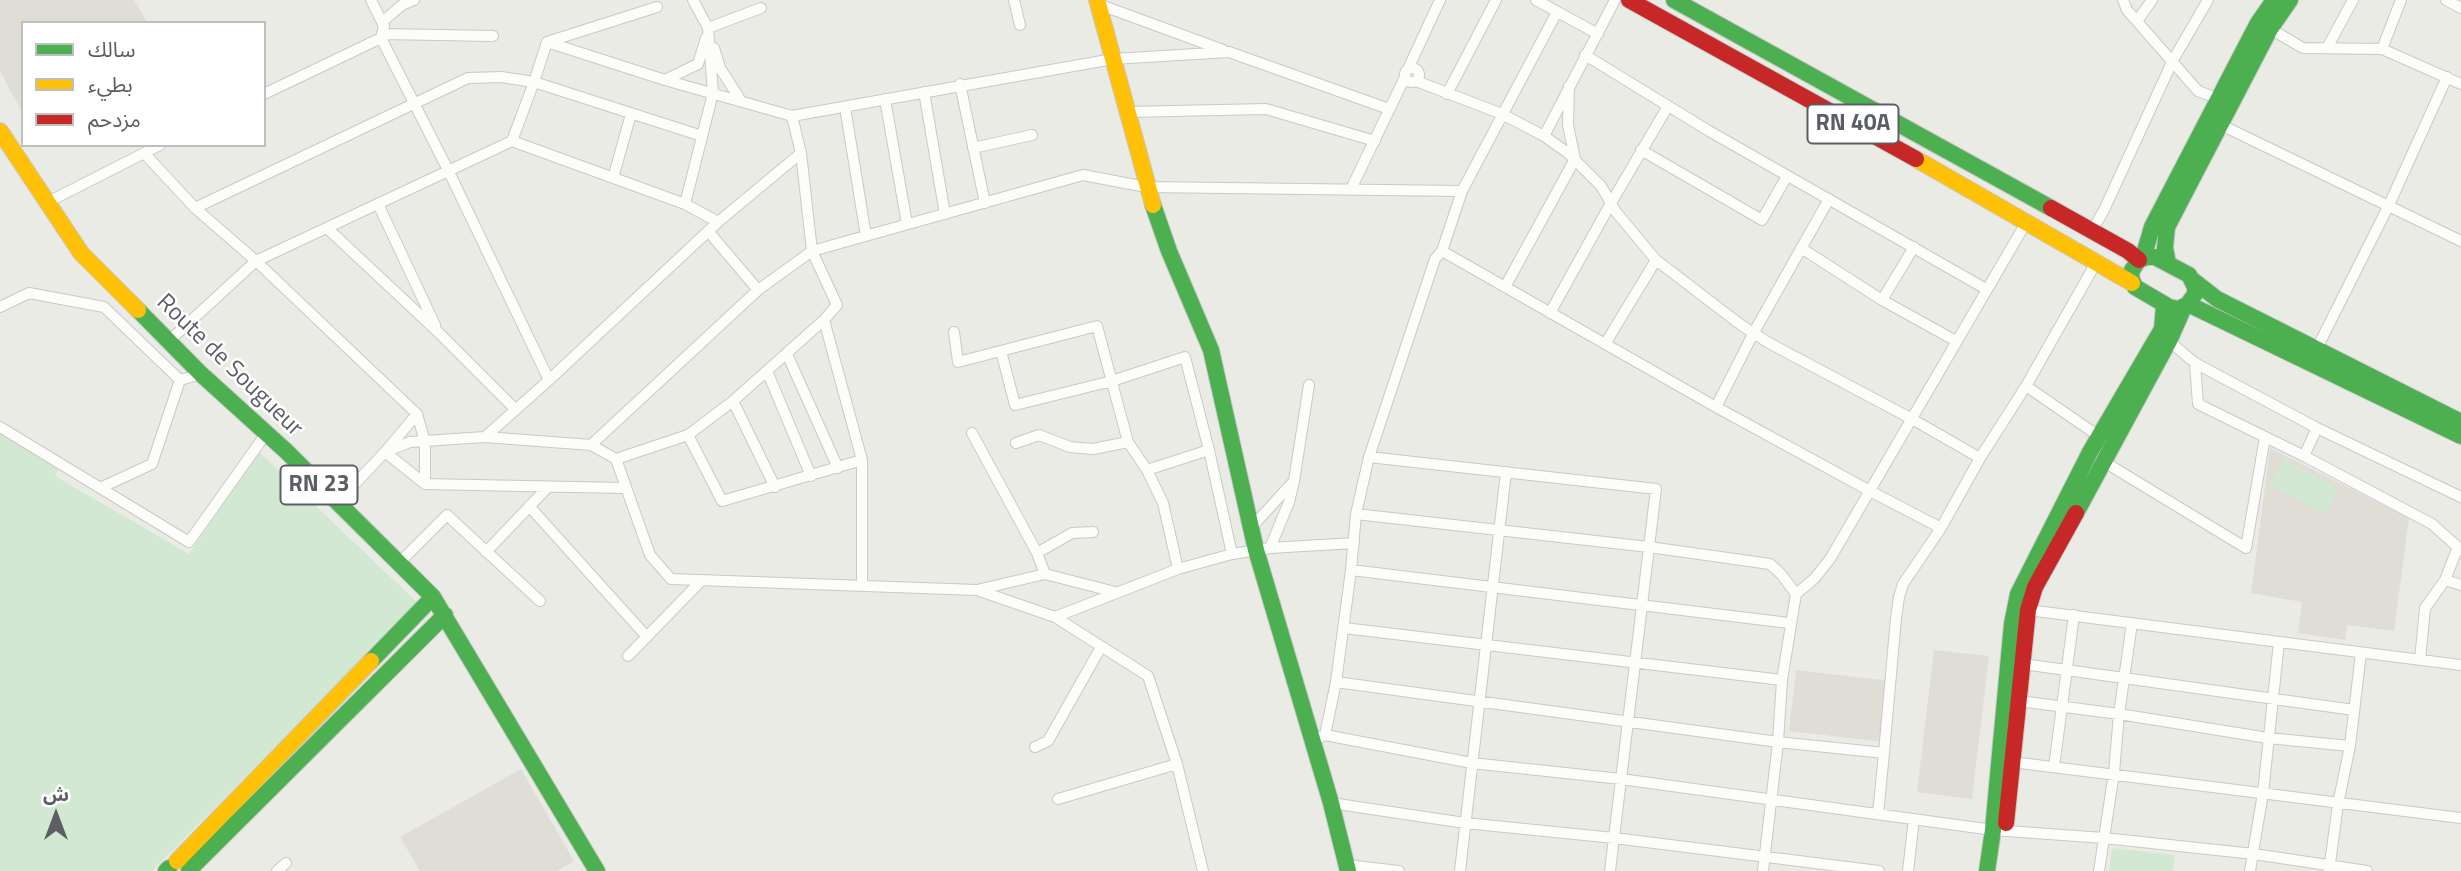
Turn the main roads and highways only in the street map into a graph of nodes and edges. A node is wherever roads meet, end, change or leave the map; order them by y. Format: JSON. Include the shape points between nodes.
{"nodes":[{"id":1,"x":1629,"y":0,"type":"edge"},
{"id":2,"x":1674,"y":0,"type":"edge"},
{"id":3,"x":2274,"y":0,"type":"edge"},
{"id":4,"x":2290,"y":0,"type":"edge"},
{"id":5,"x":1098,"y":2,"type":"edge"},
{"id":6,"x":2264,"y":26,"type":"junction"},
{"id":7,"x":2215,"y":122,"type":"junction"},
{"id":8,"x":0,"y":131,"type":"edge"},
{"id":9,"x":2141,"y":259,"type":"junction"},
{"id":10,"x":2168,"y":262,"type":"junction"},
{"id":11,"x":2194,"y":281,"type":"junction"},
{"id":12,"x":2132,"y":283,"type":"junction"},
{"id":13,"x":2164,"y":305,"type":"junction"},
{"id":14,"x":2186,"y":306,"type":"junction"},
{"id":15,"x":2461,"y":422,"type":"edge"},
{"id":16,"x":2461,"y":436,"type":"edge"},
{"id":17,"x":433,"y":597,"type":"junction"},
{"id":18,"x":445,"y":615,"type":"junction"},
{"id":19,"x":1999,"y":830,"type":"junction"},
{"id":20,"x":1347,"y":868,"type":"edge"},
{"id":21,"x":176,"y":869,"type":"edge"},
{"id":22,"x":597,"y":871,"type":"edge"},
{"id":23,"x":1987,"y":871,"type":"edge"},
{"id":24,"x":1998,"y":871,"type":"edge"}],
"edges":[{"from":1,"to":12,"type":"main road","number":"RN 40A"},
{"from":2,"to":9,"type":"main road","number":"RN 40A"},
{"from":3,"to":6,"type":"main road"},
{"from":4,"to":6,"type":"main road"},
{"from":5,"to":20,"type":"main road","via":[[1146,187],[1211,350],[1251,528],[1263,549],[1318,739]]},
{"from":6,"to":7,"type":"main road"},
{"from":6,"to":7,"type":"main road","via":[[2219,99]]},
{"from":7,"to":9,"type":"main road","via":[[2152,227]]},
{"from":7,"to":10,"type":"main road","via":[[2167,227]]},
{"from":8,"to":17,"type":"main road","name":"Route de Sougueur","number":"RN 23","via":[[81,253]]},
{"from":9,"to":10,"type":"main road","via":[[2155,257]]},
{"from":9,"to":12,"type":"main road","via":[[2132,270]]},
{"from":10,"to":11,"type":"main road"},
{"from":11,"to":14,"type":"main road","via":[[2195,294]]},
{"from":11,"to":15,"type":"main road","via":[[2217,299]]},
{"from":12,"to":13,"type":"main road"},
{"from":13,"to":14,"type":"main road"},
{"from":13,"to":19,"type":"main road","via":[[2162,329],[2090,452],[2018,594],[2011,624]]},
{"from":14,"to":16,"type":"main road"},
{"from":14,"to":19,"type":"main road","via":[[2035,587],[2028,610],[2012,762]]},
{"from":17,"to":18,"type":"main road","name":"Route de Sougueur","number":"RN 23"},
{"from":17,"to":21,"type":"main road"},
{"from":18,"to":21,"type":"main road"},
{"from":18,"to":22,"type":"main road","name":"Route de Sougueur","number":"RN 23"},
{"from":19,"to":23,"type":"main road"},
{"from":19,"to":24,"type":"main road"}]}
